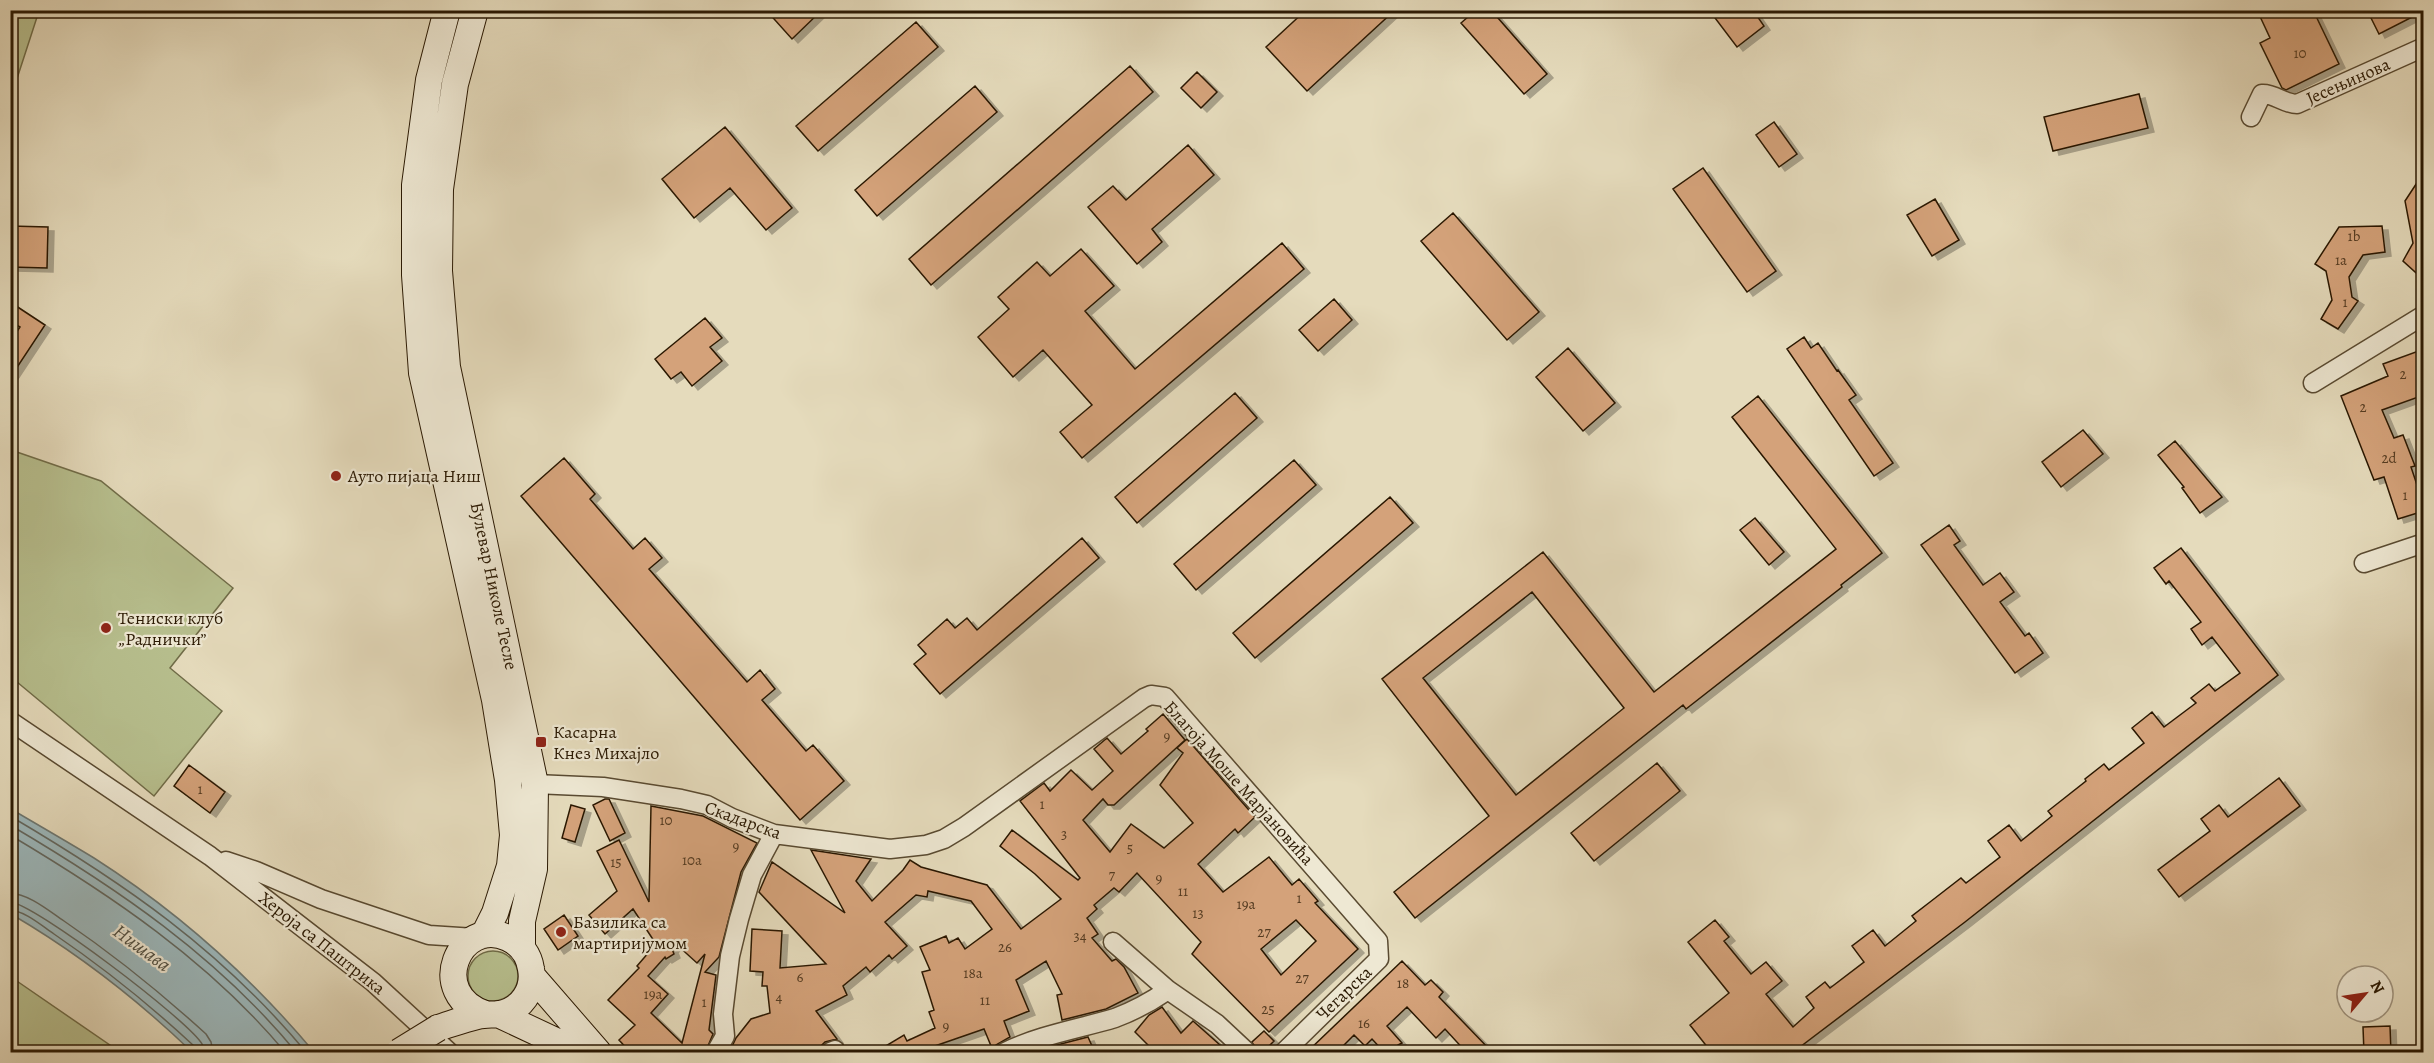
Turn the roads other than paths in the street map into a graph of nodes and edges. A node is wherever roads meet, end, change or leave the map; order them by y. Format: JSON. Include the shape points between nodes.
{"nodes":[{"id":1,"x":447,"y":10,"type":"edge"},
{"id":2,"x":475,"y":10,"type":"edge"},
{"id":3,"x":2424,"y":48,"type":"edge"},
{"id":4,"x":2251,"y":117,"type":"dead end"},
{"id":5,"x":2424,"y":315,"type":"edge"},
{"id":6,"x":2313,"y":383,"type":"dead end"},
{"id":7,"x":2424,"y":543,"type":"edge"},
{"id":8,"x":2364,"y":563,"type":"dead end"},
{"id":9,"x":10,"y":721,"type":"edge"},
{"id":10,"x":535,"y":783,"type":"junction"},
{"id":11,"x":980,"y":817,"type":"joint"},
{"id":12,"x":774,"y":834,"type":"junction"},
{"id":13,"x":210,"y":855,"type":"junction"},
{"id":14,"x":480,"y":937,"type":"junction"},
{"id":15,"x":1113,"y":942,"type":"dead end"},
{"id":16,"x":522,"y":948,"type":"junction"},
{"id":17,"x":1379,"y":959,"type":"joint"},
{"id":18,"x":532,"y":976,"type":"junction"},
{"id":19,"x":454,"y":988,"type":"junction"},
{"id":20,"x":1168,"y":990,"type":"junction"},
{"id":21,"x":492,"y":1014,"type":"junction"},
{"id":22,"x":434,"y":1031,"type":"junction"},
{"id":23,"x":399,"y":1053,"type":"edge"},
{"id":24,"x":449,"y":1053,"type":"edge"},
{"id":25,"x":579,"y":1053,"type":"edge"},
{"id":26,"x":598,"y":1053,"type":"edge"},
{"id":27,"x":716,"y":1053,"type":"edge"},
{"id":28,"x":1005,"y":1053,"type":"edge"},
{"id":29,"x":1247,"y":1053,"type":"edge"},
{"id":30,"x":1284,"y":1053,"type":"edge"}],
"edges":[{"from":1,"to":14,"type":"main road","name":"Булевар Николе Тесле","via":[[429,80],[415,184],[415,275],[422,373],[495,700],[508,780],[513,835],[510,866],[495,913]]},
{"from":2,"to":10,"type":"main road","name":"Булевар Николе Тесле","via":[[455,84],[440,189],[439,271],[447,368]]},
{"from":3,"to":4,"type":"street","name":"Јесењинова","via":[[2297,104],[2262,94]]},
{"from":5,"to":6,"type":"street"},
{"from":7,"to":8,"type":"street"},
{"from":9,"to":13,"type":"street","name":"Хероја са Паштрика"},
{"from":10,"to":12,"type":"street","name":"Скадарска","via":[[603,787],[681,799],[706,805]]},
{"from":10,"to":16,"type":"main road","name":"Булевар Николе Тесле","via":[[534,869],[522,921]]},
{"from":11,"to":12,"type":"street","name":"Скадарска","via":[[944,839],[910,848],[890,849]]},
{"from":11,"to":17,"type":"street","name":"Благоја Моше Марјановића","via":[[1143,698],[1165,697],[1374,936]]},
{"from":12,"to":27,"type":"street","via":[[752,875],[739,919],[724,1003],[725,1036]]},
{"from":13,"to":14,"type":"street","name":"Хероја са Паштрика","via":[[321,900],[429,935]]},
{"from":13,"to":22,"type":"street","name":"Хероја са Паштрика"},
{"from":14,"to":16,"type":"main road","via":[[505,936]]},
{"from":14,"to":19,"type":"main road","name":"Булевар Николе Тесле","via":[[463,947],[455,959]]},
{"from":15,"to":20,"type":"street"},
{"from":16,"to":18,"type":"main road","name":"Булевар Николе Тесле","via":[[530,961]]},
{"from":17,"to":30,"type":"street","name":"Чегарска"},
{"from":18,"to":21,"type":"main road","via":[[522,1001],[507,1012]]},
{"from":18,"to":26,"type":"main road"},
{"from":19,"to":21,"type":"main road","via":[[466,1005]]},
{"from":19,"to":22,"type":"main road","name":"Булевар Николе Тесле"},
{"from":20,"to":28,"type":"street","via":[[1116,1017],[1026,1042]]},
{"from":20,"to":29,"type":"street","via":[[1217,1024]]},
{"from":21,"to":22,"type":"main road"},
{"from":21,"to":25,"type":"main road"},
{"from":22,"to":23,"type":"main road","bridge":true},
{"from":22,"to":24,"type":"street","name":"Хероја са Паштрика"}]}
